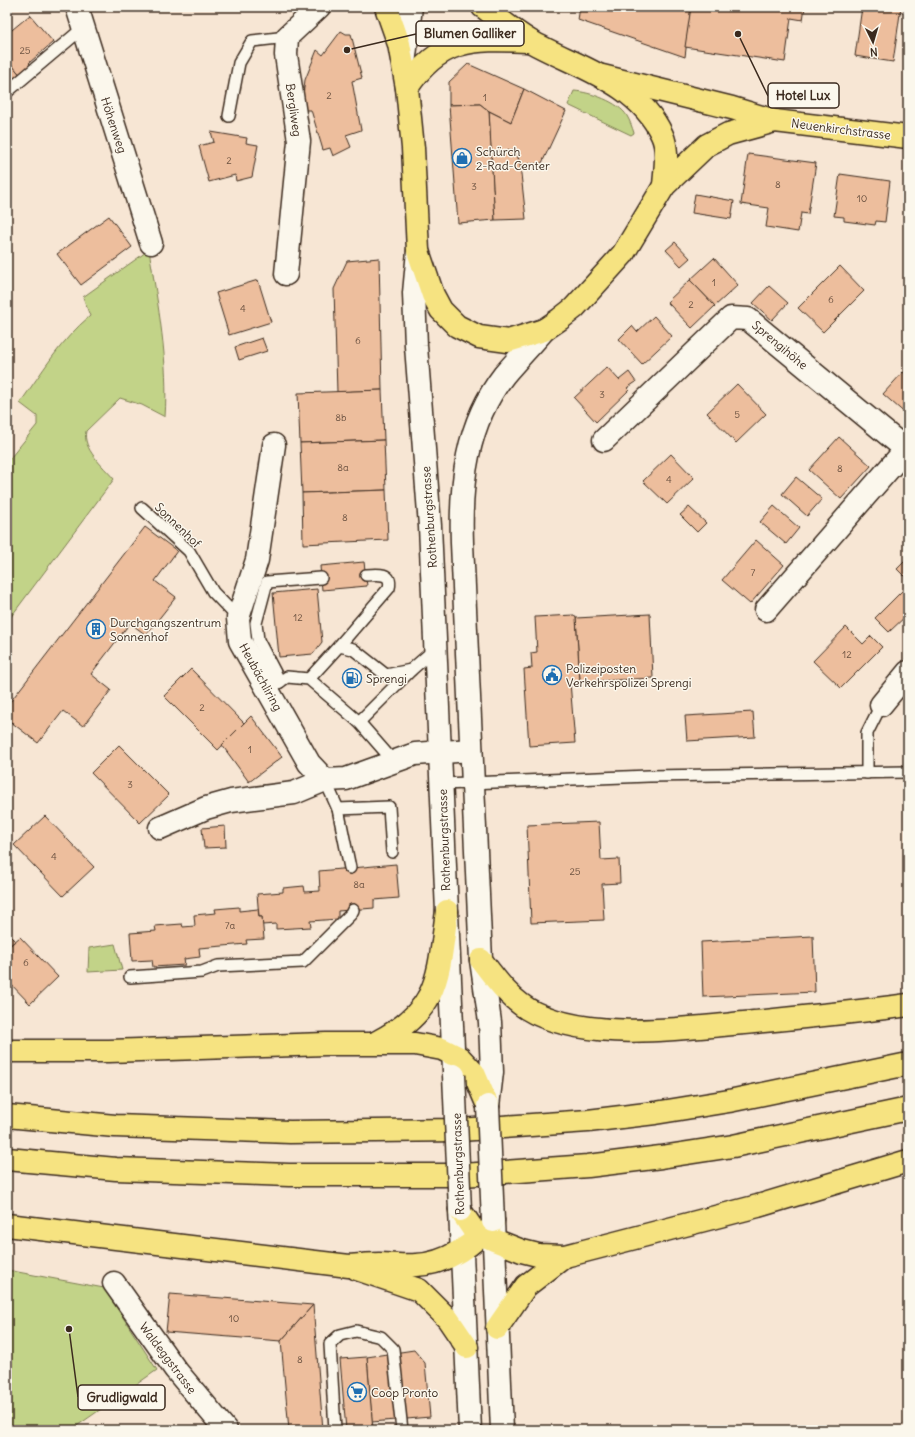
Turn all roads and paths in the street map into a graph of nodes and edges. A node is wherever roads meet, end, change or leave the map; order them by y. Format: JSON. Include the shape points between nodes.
{"nodes":[{"id":1,"x":77,"y":7,"type":"edge"},
{"id":2,"x":319,"y":7,"type":"edge"},
{"id":3,"x":386,"y":7,"type":"edge"},
{"id":4,"x":411,"y":7,"type":"edge"},
{"id":5,"x":482,"y":7,"type":"edge"},
{"id":6,"x":83,"y":28,"type":"junction"},
{"id":7,"x":287,"y":37,"type":"junction"},
{"id":8,"x":529,"y":40,"type":"junction"},
{"id":9,"x":404,"y":64,"type":"junction"},
{"id":10,"x":602,"y":76,"type":"junction"},
{"id":11,"x":408,"y":88,"type":"junction"},
{"id":12,"x":7,"y":92,"type":"edge"},
{"id":13,"x":229,"y":116,"type":"dead end"},
{"id":14,"x":774,"y":121,"type":"junction"},
{"id":15,"x":908,"y":137,"type":"edge"},
{"id":16,"x":664,"y":186,"type":"junction"},
{"id":17,"x":151,"y":243,"type":"dead end"},
{"id":18,"x":418,"y":251,"type":"junction"},
{"id":19,"x":286,"y":274,"type":"dead end"},
{"id":20,"x":544,"y":330,"type":"junction"},
{"id":21,"x":604,"y":440,"type":"dead end"},
{"id":22,"x":274,"y":445,"type":"dead end"},
{"id":23,"x":907,"y":449,"type":"edge"},
{"id":24,"x":142,"y":508,"type":"dead end"},
{"id":25,"x":366,"y":575,"type":"dead end"},
{"id":26,"x":321,"y":578,"type":"dead end"},
{"id":27,"x":766,"y":610,"type":"dead end"},
{"id":28,"x":238,"y":618,"type":"junction"},
{"id":29,"x":339,"y":646,"type":"junction"},
{"id":30,"x":436,"y":648,"type":"junction"},
{"id":31,"x":411,"y":670,"type":"junction"},
{"id":32,"x":908,"y":672,"type":"edge"},
{"id":33,"x":309,"y":679,"type":"junction"},
{"id":34,"x":274,"y":686,"type":"junction"},
{"id":35,"x":881,"y":705,"type":"joint"},
{"id":36,"x":359,"y":722,"type":"junction"},
{"id":37,"x":472,"y":750,"type":"junction"},
{"id":38,"x":441,"y":751,"type":"junction"},
{"id":39,"x":394,"y":762,"type":"junction"},
{"id":40,"x":908,"y":772,"type":"edge"},
{"id":41,"x":867,"y":774,"type":"junction"},
{"id":42,"x":325,"y":780,"type":"junction"},
{"id":43,"x":474,"y":782,"type":"junction"},
{"id":44,"x":442,"y":784,"type":"junction"},
{"id":45,"x":338,"y":809,"type":"junction"},
{"id":46,"x":160,"y":828,"type":"dead end"},
{"id":47,"x":392,"y":852,"type":"dead end"},
{"id":48,"x":350,"y":868,"type":"dead end"},
{"id":49,"x":353,"y":910,"type":"dead end"},
{"id":50,"x":447,"y":911,"type":"junction"},
{"id":51,"x":481,"y":960,"type":"junction"},
{"id":52,"x":130,"y":977,"type":"dead end"},
{"id":53,"x":908,"y":1005,"type":"edge"},
{"id":54,"x":374,"y":1044,"type":"junction"},
{"id":55,"x":7,"y":1051,"type":"edge"},
{"id":56,"x":908,"y":1064,"type":"edge"},
{"id":57,"x":468,"y":1068,"type":"junction"},
{"id":58,"x":908,"y":1109,"type":"edge"},
{"id":59,"x":7,"y":1116,"type":"edge"},
{"id":60,"x":7,"y":1159,"type":"edge"},
{"id":61,"x":908,"y":1161,"type":"edge"},
{"id":62,"x":7,"y":1225,"type":"edge"},
{"id":63,"x":476,"y":1225,"type":"junction"},
{"id":64,"x":462,"y":1249,"type":"junction"},
{"id":65,"x":565,"y":1256,"type":"junction"},
{"id":66,"x":348,"y":1266,"type":"junction"},
{"id":67,"x":114,"y":1283,"type":"dead end"},
{"id":68,"x":497,"y":1328,"type":"junction"},
{"id":69,"x":467,"y":1347,"type":"junction"},
{"id":70,"x":226,"y":1430,"type":"edge"},
{"id":71,"x":335,"y":1430,"type":"edge"},
{"id":72,"x":402,"y":1430,"type":"edge"},
{"id":73,"x":470,"y":1430,"type":"edge"},
{"id":74,"x":502,"y":1430,"type":"edge"}],
"edges":[{"from":1,"to":6,"type":"main road","name":"Höhenweg"},
{"from":2,"to":7,"type":"main road"},
{"from":3,"to":9,"type":"main road"},
{"from":4,"to":9,"type":"main road"},
{"from":5,"to":8,"type":"main road"},
{"from":6,"to":12,"type":"lane"},
{"from":6,"to":17,"type":"main road","name":"Höhenweg"},
{"from":7,"to":13,"type":"lane","via":[[252,42],[239,63]]},
{"from":7,"to":19,"type":"main road","name":"Bergliweg","via":[[286,55],[299,141]]},
{"from":8,"to":10,"type":"main road"},
{"from":8,"to":11,"type":"main road","via":[[489,39],[455,45],[422,67]]},
{"from":9,"to":11,"type":"main road"},
{"from":10,"to":14,"type":"main road"},
{"from":10,"to":16,"type":"main road","via":[[630,96],[653,119],[663,136],[666,155]]},
{"from":11,"to":18,"type":"main road"},
{"from":14,"to":15,"type":"main road","name":"Neuenkirchstrasse"},
{"from":14,"to":16,"type":"main road","via":[[728,134],[707,145]]},
{"from":16,"to":20,"type":"main road","via":[[623,254],[574,308]]},
{"from":18,"to":20,"type":"main road","via":[[433,296],[441,310],[457,326],[479,337],[500,342]]},
{"from":18,"to":30,"type":"main road","name":"Rothenburgstrasse","via":[[414,293],[416,346],[430,526]]},
{"from":20,"to":37,"type":"main road","name":"Rothenburgstrasse","via":[[494,391],[475,429],[467,458],[461,520]]},
{"from":21,"to":23,"type":"main road","name":"Sprengihöhe","via":[[731,318],[736,318],[748,319]]},
{"from":22,"to":28,"type":"main road","name":"Heubächliring","via":[[257,560]]},
{"from":23,"to":27,"type":"main road","name":"Sprengihöhe"},
{"from":24,"to":28,"type":"lane","name":"Sonnenhof","via":[[189,551],[213,592]]},
{"from":25,"to":29,"type":"lane","via":[[384,574],[391,583]]},
{"from":26,"to":34,"type":"lane","via":[[267,582],[256,623],[258,640]]},
{"from":28,"to":34,"type":"main road","name":"Heubächliring","via":[[240,641]]},
{"from":29,"to":31,"type":"lane","via":[[353,649],[386,675]]},
{"from":29,"to":33,"type":"lane"},
{"from":30,"to":31,"type":"lane"},
{"from":30,"to":38,"type":"main road","name":"Rothenburgstrasse"},
{"from":31,"to":36,"type":"lane"},
{"from":32,"to":35,"type":"main road"},
{"from":33,"to":34,"type":"lane","via":[[287,677]]},
{"from":33,"to":36,"type":"lane"},
{"from":34,"to":42,"type":"main road","name":"Heubächliring","via":[[309,762]]},
{"from":35,"to":41,"type":"lane","via":[[867,733]]},
{"from":36,"to":39,"type":"lane"},
{"from":37,"to":38,"type":"main road"},
{"from":37,"to":43,"type":"main road","name":"Rothenburgstrasse"},
{"from":38,"to":39,"type":"main road","via":[[415,754]]},
{"from":38,"to":44,"type":"main road","name":"Rothenburgstrasse"},
{"from":39,"to":42,"type":"main road","via":[[346,779]]},
{"from":40,"to":41,"type":"lane"},
{"from":41,"to":43,"type":"lane","via":[[649,776]]},
{"from":42,"to":45,"type":"lane"},
{"from":42,"to":46,"type":"main road","via":[[294,793],[231,800]]},
{"from":43,"to":44,"type":"lane"},
{"from":43,"to":51,"type":"main road","name":"Rothenburgstrasse"},
{"from":44,"to":50,"type":"main road","name":"Rothenburgstrasse"},
{"from":45,"to":47,"type":"lane","via":[[389,807]]},
{"from":45,"to":48,"type":"lane"},
{"from":49,"to":52,"type":"lane","via":[[303,962],[218,966],[202,972]]},
{"from":50,"to":54,"type":"main road","via":[[440,962],[432,993],[418,1013],[402,1028]]},
{"from":50,"to":57,"type":"main road","name":"Rothenburgstrasse"},
{"from":51,"to":53,"type":"main road","via":[[495,979],[524,1007],[545,1017],[593,1028],[636,1030],[710,1026]]},
{"from":51,"to":57,"type":"main road","name":"Rothenburgstrasse","via":[[490,1022]]},
{"from":54,"to":55,"type":"main road","via":[[185,1050]]},
{"from":54,"to":57,"type":"main road","via":[[415,1044],[442,1049]]},
{"from":56,"to":59,"type":"main road","via":[[737,1100],[655,1113],[588,1121],[460,1130],[282,1131],[115,1126]]},
{"from":57,"to":63,"type":"main road","name":"Rothenburgstrasse","bridge":true},
{"from":57,"to":63,"type":"main road","name":"Rothenburgstrasse","bridge":true,"via":[[488,1106]]},
{"from":58,"to":60,"type":"main road","via":[[733,1146],[661,1157],[588,1166],[463,1174],[289,1175],[140,1170]]},
{"from":61,"to":65,"type":"main road","via":[[766,1204]]},
{"from":62,"to":66,"type":"main road"},
{"from":63,"to":64,"type":"main road"},
{"from":63,"to":65,"type":"main road","via":[[522,1251],[538,1255]]},
{"from":63,"to":68,"type":"main road","name":"Rothenburgstrasse"},
{"from":64,"to":66,"type":"main road","via":[[438,1261],[416,1266]]},
{"from":64,"to":69,"type":"main road"},
{"from":65,"to":68,"type":"main road","via":[[526,1286]]},
{"from":66,"to":69,"type":"main road","via":[[419,1290],[448,1319]]},
{"from":67,"to":70,"type":"main road","name":"Waldeggstrasse","via":[[175,1369]]},
{"from":68,"to":74,"type":"main road","name":"Rothenburgstrasse"},
{"from":69,"to":73,"type":"main road"},
{"from":71,"to":72,"type":"lane","via":[[330,1344],[340,1335],[356,1331],[381,1337],[393,1349]]}]}
